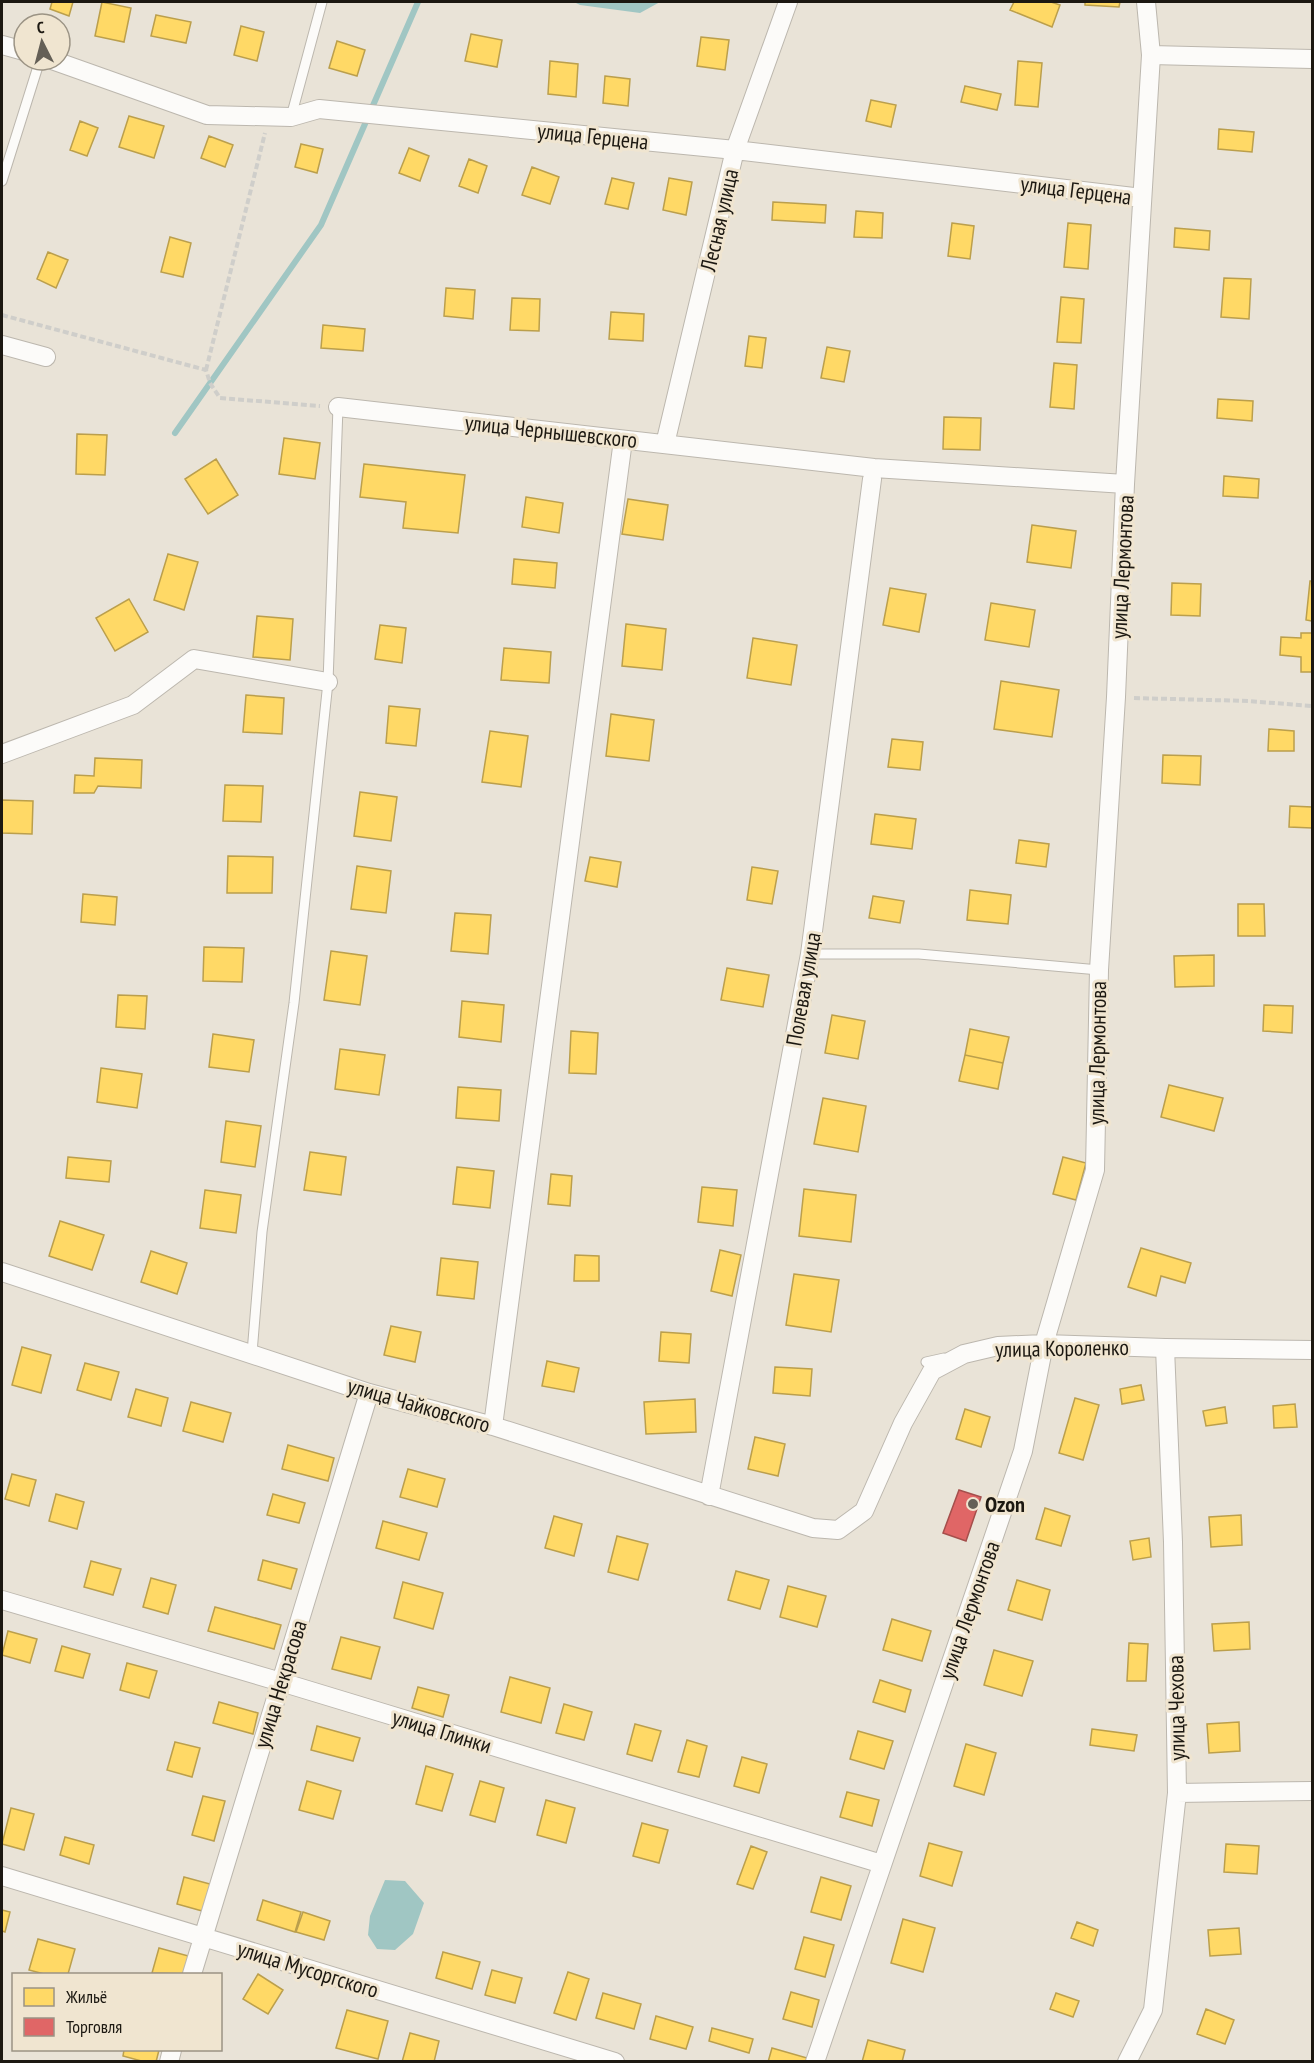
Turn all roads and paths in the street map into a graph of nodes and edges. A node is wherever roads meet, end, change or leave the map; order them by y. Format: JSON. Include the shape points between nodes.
{"nodes":[{"id":1,"x":322,"y":2,"type":"edge"},
{"id":2,"x":788,"y":2,"type":"edge"},
{"id":3,"x":1146,"y":2,"type":"edge"},
{"id":4,"x":1150,"y":55,"type":"junction"},
{"id":5,"x":1312,"y":59,"type":"edge"},
{"id":6,"x":72,"y":67,"type":"edge"},
{"id":7,"x":36,"y":72,"type":"edge"},
{"id":8,"x":291,"y":117,"type":"junction"},
{"id":9,"x":269,"y":118,"type":"junction"},
{"id":10,"x":735,"y":150,"type":"junction"},
{"id":11,"x":2,"y":180,"type":"edge"},
{"id":12,"x":1142,"y":198,"type":"junction"},
{"id":13,"x":2,"y":315,"type":"edge"},
{"id":14,"x":2,"y":345,"type":"edge"},
{"id":15,"x":46,"y":357,"type":"dead end"},
{"id":16,"x":206,"y":370,"type":"junction"},
{"id":17,"x":338,"y":407,"type":"junction"},
{"id":18,"x":622,"y":440,"type":"junction"},
{"id":19,"x":665,"y":444,"type":"junction"},
{"id":20,"x":873,"y":473,"type":"junction"},
{"id":21,"x":1125,"y":484,"type":"junction"},
{"id":22,"x":328,"y":682,"type":"junction"},
{"id":23,"x":1116,"y":697,"type":"junction"},
{"id":24,"x":1312,"y":706,"type":"edge"},
{"id":25,"x":2,"y":754,"type":"edge"},
{"id":26,"x":810,"y":954,"type":"junction"},
{"id":27,"x":1098,"y":970,"type":"junction"},
{"id":28,"x":2,"y":1272,"type":"edge"},
{"id":29,"x":1044,"y":1344,"type":"junction"},
{"id":30,"x":1165,"y":1348,"type":"junction"},
{"id":31,"x":1312,"y":1350,"type":"edge"},
{"id":32,"x":252,"y":1353,"type":"junction"},
{"id":33,"x":963,"y":1354,"type":"junction"},
{"id":34,"x":926,"y":1362,"type":"dead end"},
{"id":35,"x":369,"y":1393,"type":"junction"},
{"id":36,"x":493,"y":1426,"type":"junction"},
{"id":37,"x":709,"y":1496,"type":"junction"},
{"id":38,"x":838,"y":1530,"type":"joint"},
{"id":39,"x":2,"y":1600,"type":"edge"},
{"id":40,"x":281,"y":1682,"type":"junction"},
{"id":41,"x":1312,"y":1791,"type":"edge"},
{"id":42,"x":1177,"y":1793,"type":"junction"},
{"id":43,"x":882,"y":1864,"type":"junction"},
{"id":44,"x":2,"y":1876,"type":"edge"},
{"id":45,"x":202,"y":1937,"type":"junction"},
{"id":46,"x":192,"y":1973,"type":"edge"},
{"id":47,"x":615,"y":2061,"type":"edge"},
{"id":48,"x":815,"y":2061,"type":"edge"},
{"id":49,"x":1127,"y":2061,"type":"edge"}],
"edges":[{"from":1,"to":8,"type":"lane"},
{"from":2,"to":10,"type":"street","name":"Лесная улица"},
{"from":3,"to":4,"type":"street","name":"улица Лермонтова"},
{"from":4,"to":5,"type":"street"},
{"from":4,"to":12,"type":"street","name":"улица Лермонтова"},
{"from":6,"to":9,"type":"street","name":"улица Герцена","via":[[207,115]]},
{"from":7,"to":11,"type":"lane"},
{"from":8,"to":9,"type":"street","name":"улица Герцена"},
{"from":8,"to":10,"type":"street","name":"улица Герцена","via":[[319,109]]},
{"from":9,"to":16,"type":"path"},
{"from":10,"to":12,"type":"street","name":"улица Герцена"},
{"from":10,"to":19,"type":"street","name":"Лесная улица"},
{"from":12,"to":21,"type":"street","name":"улица Лермонтова"},
{"from":13,"to":16,"type":"path"},
{"from":14,"to":15,"type":"street"},
{"from":16,"to":17,"type":"path","via":[[220,398]]},
{"from":17,"to":18,"type":"street","name":"улица Чернышевского"},
{"from":17,"to":22,"type":"lane"},
{"from":18,"to":19,"type":"street","name":"улица Чернышевского"},
{"from":18,"to":36,"type":"street"},
{"from":19,"to":20,"type":"street","name":"улица Чернышевского"},
{"from":20,"to":21,"type":"street","name":"улица Чернышевского"},
{"from":20,"to":26,"type":"street","name":"Полевая улица"},
{"from":21,"to":23,"type":"street","name":"улица Лермонтова"},
{"from":22,"to":25,"type":"street","via":[[194,659],[133,705]]},
{"from":22,"to":32,"type":"lane","via":[[294,1003],[262,1232]]},
{"from":23,"to":24,"type":"path"},
{"from":23,"to":27,"type":"street","name":"улица Лермонтова"},
{"from":26,"to":27,"type":"lane","via":[[919,954]]},
{"from":26,"to":37,"type":"street","name":"Полевая улица"},
{"from":27,"to":29,"type":"street","name":"улица Лермонтова","via":[[1095,1170]]},
{"from":28,"to":32,"type":"street","name":"улица Чайковского"},
{"from":29,"to":30,"type":"street","name":"улица Короленко"},
{"from":29,"to":33,"type":"street","name":"улица Короленко","via":[[998,1346]]},
{"from":29,"to":43,"type":"street","name":"улица Лермонтова","via":[[1023,1451]]},
{"from":30,"to":31,"type":"street","name":"улица Короленко"},
{"from":30,"to":42,"type":"street","name":"улица Чехова"},
{"from":32,"to":35,"type":"street","name":"улица Чайковского"},
{"from":33,"to":34,"type":"lane"},
{"from":33,"to":38,"type":"street","name":"улица Короленко","via":[[932,1371],[903,1423],[864,1511]]},
{"from":35,"to":36,"type":"street","name":"улица Чайковского"},
{"from":35,"to":40,"type":"street","name":"улица Некрасова"},
{"from":36,"to":37,"type":"street","name":"улица Чайковского"},
{"from":37,"to":38,"type":"street","name":"улица Чайковского","via":[[813,1528]]},
{"from":39,"to":40,"type":"street","name":"улица Глинки"},
{"from":40,"to":43,"type":"street","name":"улица Глинки"},
{"from":40,"to":45,"type":"street","name":"улица Некрасова"},
{"from":41,"to":42,"type":"street"},
{"from":42,"to":49,"type":"street","name":"улица Чехова","via":[[1153,2010]]},
{"from":43,"to":48,"type":"street","name":"улица Лермонтова"},
{"from":44,"to":45,"type":"street","name":"улица Мусоргского"},
{"from":45,"to":46,"type":"street","name":"улица Некрасова"},
{"from":45,"to":47,"type":"street","name":"улица Мусоргского"}]}
